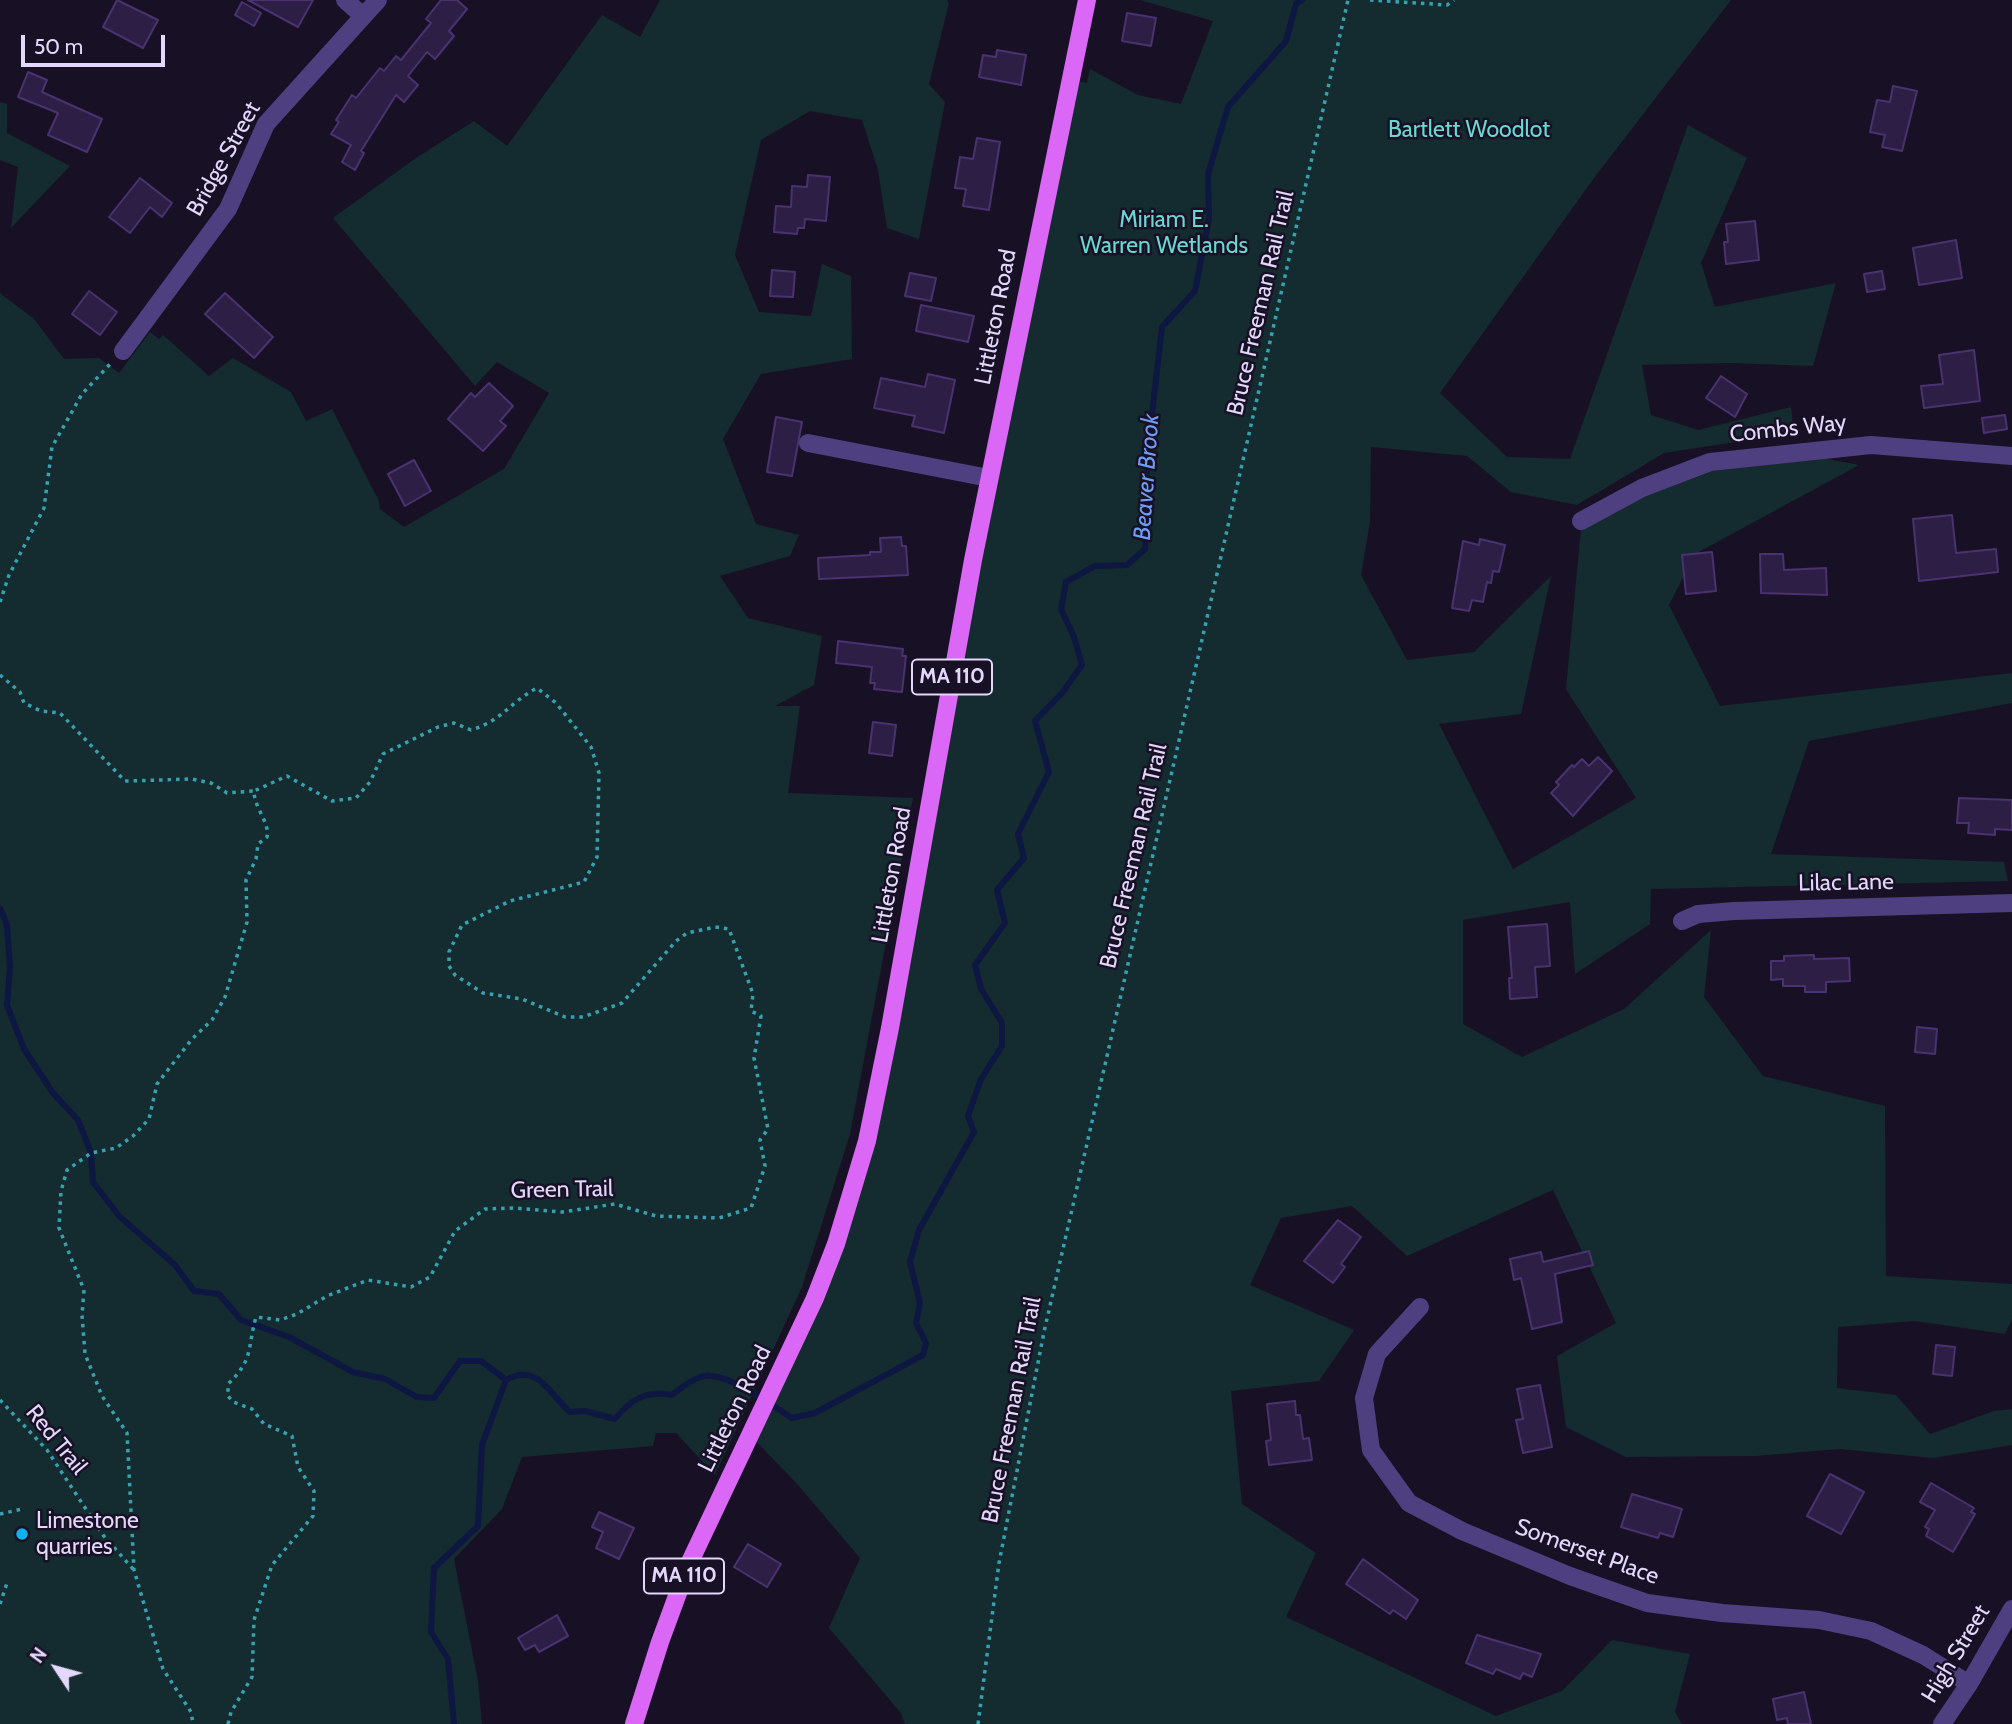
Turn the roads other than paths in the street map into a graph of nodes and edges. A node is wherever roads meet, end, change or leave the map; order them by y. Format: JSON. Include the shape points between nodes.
{"nodes":[{"id":1,"x":334,"y":0,"type":"edge"},
{"id":2,"x":345,"y":0,"type":"edge"},
{"id":3,"x":378,"y":0,"type":"edge"},
{"id":4,"x":1087,"y":0,"type":"edge"},
{"id":5,"x":362,"y":15,"type":"junction"},
{"id":6,"x":123,"y":351,"type":"road end"},
{"id":7,"x":808,"y":443,"type":"dead end"},
{"id":8,"x":2012,"y":456,"type":"edge"},
{"id":9,"x":989,"y":478,"type":"junction"},
{"id":10,"x":1581,"y":522,"type":"dead end"},
{"id":11,"x":2012,"y":904,"type":"edge"},
{"id":12,"x":1682,"y":921,"type":"dead end"},
{"id":13,"x":1420,"y":1307,"type":"dead end"},
{"id":14,"x":2012,"y":1609,"type":"edge"},
{"id":15,"x":1969,"y":1685,"type":"junction"},
{"id":16,"x":635,"y":1724,"type":"edge"},
{"id":17,"x":1942,"y":1724,"type":"edge"}],
"edges":[{"from":1,"to":2,"type":"street"},
{"from":2,"to":5,"type":"street"},
{"from":3,"to":5,"type":"street","name":"Bridge Street"},
{"from":4,"to":9,"type":"main road","name":"Littleton Road","number":"MA 110"},
{"from":5,"to":6,"type":"street","name":"Bridge Street","via":[[266,124],[228,209]]},
{"from":7,"to":9,"type":"street"},
{"from":8,"to":10,"type":"street","name":"Combs Way","via":[[1871,445],[1710,462],[1642,488]]},
{"from":9,"to":16,"type":"main road","name":"Littleton Road","number":"MA 110","via":[[867,1141],[835,1244],[793,1347],[688,1566]]},
{"from":11,"to":12,"type":"street","name":"Lilac Lane","via":[[1734,911],[1698,914]]},
{"from":13,"to":15,"type":"street","name":"Somerset Place","via":[[1377,1354],[1364,1398],[1371,1450],[1409,1503],[1462,1531],[1647,1603],[1722,1614],[1819,1620],[1871,1631],[1923,1655]]},
{"from":14,"to":15,"type":"street","name":"High Street"},
{"from":15,"to":17,"type":"street","name":"High Street"}]}
